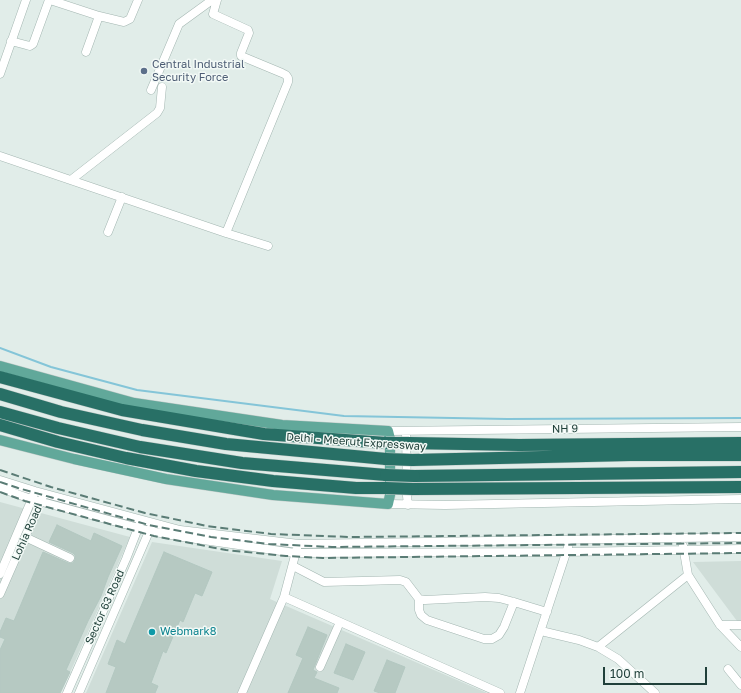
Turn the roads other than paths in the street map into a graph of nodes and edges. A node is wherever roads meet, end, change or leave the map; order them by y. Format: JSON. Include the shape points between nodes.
{"nodes":[{"id":1,"x":26,"y":0,"type":"edge"},
{"id":2,"x":50,"y":0,"type":"edge"},
{"id":3,"x":138,"y":0,"type":"edge"},
{"id":4,"x":212,"y":0,"type":"edge"},
{"id":5,"x":217,"y":0,"type":"edge"},
{"id":6,"x":99,"y":16,"type":"junction"},
{"id":7,"x":11,"y":40,"type":"junction"},
{"id":8,"x":86,"y":52,"type":"dead end"},
{"id":9,"x":0,"y":74,"type":"edge"},
{"id":10,"x":162,"y":87,"type":"dead end"},
{"id":11,"x":151,"y":90,"type":"dead end"},
{"id":12,"x":0,"y":156,"type":"edge"},
{"id":13,"x":71,"y":180,"type":"junction"},
{"id":14,"x":122,"y":197,"type":"junction"},
{"id":15,"x":108,"y":232,"type":"dead end"},
{"id":16,"x":226,"y":233,"type":"junction"},
{"id":17,"x":268,"y":246,"type":"dead end"},
{"id":18,"x":0,"y":366,"type":"edge"},
{"id":19,"x":0,"y":377,"type":"edge"},
{"id":20,"x":0,"y":394,"type":"edge"},
{"id":21,"x":0,"y":412,"type":"edge"},
{"id":22,"x":0,"y":425,"type":"edge"},
{"id":23,"x":741,"y":427,"type":"edge"},
{"id":24,"x":406,"y":431,"type":"junction"},
{"id":25,"x":387,"y":437,"type":"junction"},
{"id":26,"x":0,"y":440,"type":"edge"},
{"id":27,"x":741,"y":443,"type":"edge"},
{"id":28,"x":741,"y":455,"type":"edge"},
{"id":29,"x":741,"y":472,"type":"edge"},
{"id":30,"x":0,"y":480,"type":"edge"},
{"id":31,"x":741,"y":487,"type":"edge"},
{"id":32,"x":0,"y":488,"type":"edge"},
{"id":33,"x":33,"y":495,"type":"junction"},
{"id":34,"x":43,"y":497,"type":"junction"},
{"id":35,"x":741,"y":499,"type":"edge"},
{"id":36,"x":388,"y":504,"type":"junction"},
{"id":37,"x":408,"y":505,"type":"junction"},
{"id":38,"x":152,"y":523,"type":"junction"},
{"id":39,"x":140,"y":524,"type":"junction"},
{"id":40,"x":150,"y":531,"type":"junction"},
{"id":41,"x":25,"y":537,"type":"junction"},
{"id":42,"x":741,"y":537,"type":"edge"},
{"id":43,"x":682,"y":538,"type":"junction"},
{"id":44,"x":570,"y":540,"type":"junction"},
{"id":45,"x":299,"y":544,"type":"junction"},
{"id":46,"x":741,"y":549,"type":"edge"},
{"id":47,"x":684,"y":550,"type":"junction"},
{"id":48,"x":567,"y":552,"type":"junction"},
{"id":49,"x":295,"y":553,"type":"junction"},
{"id":50,"x":70,"y":558,"type":"dead end"},
{"id":51,"x":126,"y":559,"type":"junction"},
{"id":52,"x":136,"y":563,"type":"junction"},
{"id":53,"x":293,"y":566,"type":"junction"},
{"id":54,"x":0,"y":574,"type":"edge"},
{"id":55,"x":688,"y":575,"type":"junction"},
{"id":56,"x":0,"y":594,"type":"edge"},
{"id":57,"x":284,"y":597,"type":"junction"},
{"id":58,"x":419,"y":599,"type":"junction"},
{"id":59,"x":514,"y":602,"type":"junction"},
{"id":60,"x":547,"y":612,"type":"junction"},
{"id":61,"x":340,"y":622,"type":"junction"},
{"id":62,"x":720,"y":625,"type":"junction"},
{"id":63,"x":741,"y":625,"type":"edge"},
{"id":64,"x":541,"y":631,"type":"junction"},
{"id":65,"x":598,"y":647,"type":"junction"},
{"id":66,"x":741,"y":647,"type":"edge"},
{"id":67,"x":320,"y":668,"type":"dead end"},
{"id":68,"x":728,"y":670,"type":"dead end"},
{"id":69,"x":741,"y":685,"type":"edge"},
{"id":70,"x":521,"y":692,"type":"edge"},
{"id":71,"x":67,"y":693,"type":"edge"},
{"id":72,"x":79,"y":693,"type":"edge"},
{"id":73,"x":242,"y":693,"type":"edge"},
{"id":74,"x":500,"y":693,"type":"edge"},
{"id":75,"x":655,"y":693,"type":"edge"}],
"edges":[{"from":1,"to":7,"type":"street"},
{"from":2,"to":6,"type":"street"},
{"from":2,"to":7,"type":"street","via":[[33,44],[30,46]]},
{"from":3,"to":6,"type":"street","via":[[127,21],[118,22]]},
{"from":4,"to":11,"type":"street","via":[[179,24]]},
{"from":5,"to":16,"type":"street","via":[[214,14],[248,30],[242,56],[288,78]]},
{"from":6,"to":8,"type":"street"},
{"from":7,"to":9,"type":"street"},
{"from":10,"to":13,"type":"street","via":[[160,108],[157,113]]},
{"from":12,"to":13,"type":"street"},
{"from":13,"to":14,"type":"street"},
{"from":14,"to":15,"type":"street"},
{"from":14,"to":16,"type":"street"},
{"from":16,"to":17,"type":"street"},
{"from":18,"to":25,"type":"main road","via":[[134,403],[282,425]]},
{"from":19,"to":25,"type":"highway","via":[[122,410],[264,434]]},
{"from":20,"to":28,"type":"highway","name":"Delhi - Meerut Expressway","bridge":true,"via":[[61,412],[142,430],[226,444],[386,459]]},
{"from":21,"to":29,"type":"highway","bridge":true,"via":[[140,447],[242,463],[386,475]]},
{"from":22,"to":31,"type":"highway","bridge":true,"via":[[126,458],[273,482],[356,488]]},
{"from":23,"to":24,"type":"street","name":"NH 9"},
{"from":24,"to":25,"type":"street","name":"NH 9"},
{"from":24,"to":37,"type":"street"},
{"from":25,"to":27,"type":"highway","bridge":true,"via":[[409,443],[519,445]]},
{"from":25,"to":36,"type":"main road","via":[[390,439]]},
{"from":26,"to":36,"type":"main road","via":[[74,460],[166,479],[273,495]]},
{"from":30,"to":33,"type":"street"},
{"from":32,"to":33,"type":"street"},
{"from":33,"to":34,"type":"street"},
{"from":33,"to":54,"type":"street","name":"Lohia Road"},
{"from":34,"to":39,"type":"street"},
{"from":34,"to":41,"type":"street","name":"Lohia Road"},
{"from":35,"to":37,"type":"street"},
{"from":36,"to":37,"type":"street"},
{"from":38,"to":39,"type":"street"},
{"from":38,"to":40,"type":"street","name":"Sector 63 Road"},
{"from":38,"to":45,"type":"street","via":[[180,530]]},
{"from":39,"to":40,"type":"street"},
{"from":39,"to":51,"type":"street","name":"Sector 63 Road"},
{"from":40,"to":49,"type":"street"},
{"from":40,"to":52,"type":"street","name":"Sector 63 Road"},
{"from":41,"to":50,"type":"street"},
{"from":41,"to":56,"type":"street","name":"Lohia Road"},
{"from":42,"to":43,"type":"street"},
{"from":43,"to":44,"type":"street"},
{"from":43,"to":47,"type":"street"},
{"from":44,"to":45,"type":"street"},
{"from":44,"to":48,"type":"street"},
{"from":45,"to":49,"type":"street"},
{"from":46,"to":47,"type":"street"},
{"from":47,"to":48,"type":"street"},
{"from":47,"to":55,"type":"street"},
{"from":48,"to":49,"type":"street"},
{"from":48,"to":60,"type":"street"},
{"from":49,"to":53,"type":"street"},
{"from":51,"to":52,"type":"street"},
{"from":51,"to":71,"type":"street","name":"Sector 63 Road"},
{"from":52,"to":72,"type":"street","name":"Sector 63 Road"},
{"from":53,"to":57,"type":"street"},
{"from":53,"to":58,"type":"street","via":[[324,582],[400,580],[410,586]]},
{"from":55,"to":62,"type":"street"},
{"from":55,"to":65,"type":"street"},
{"from":57,"to":61,"type":"street"},
{"from":57,"to":73,"type":"street"},
{"from":58,"to":59,"type":"street","via":[[485,597]]},
{"from":58,"to":59,"type":"street","via":[[421,616],[427,620],[484,639],[492,639],[499,635]]},
{"from":59,"to":60,"type":"street"},
{"from":60,"to":64,"type":"street"},
{"from":61,"to":67,"type":"street"},
{"from":61,"to":74,"type":"street"},
{"from":62,"to":63,"type":"street"},
{"from":62,"to":66,"type":"street"},
{"from":64,"to":65,"type":"street"},
{"from":64,"to":70,"type":"street"},
{"from":65,"to":75,"type":"street","via":[[618,659]]},
{"from":68,"to":69,"type":"street"}]}
